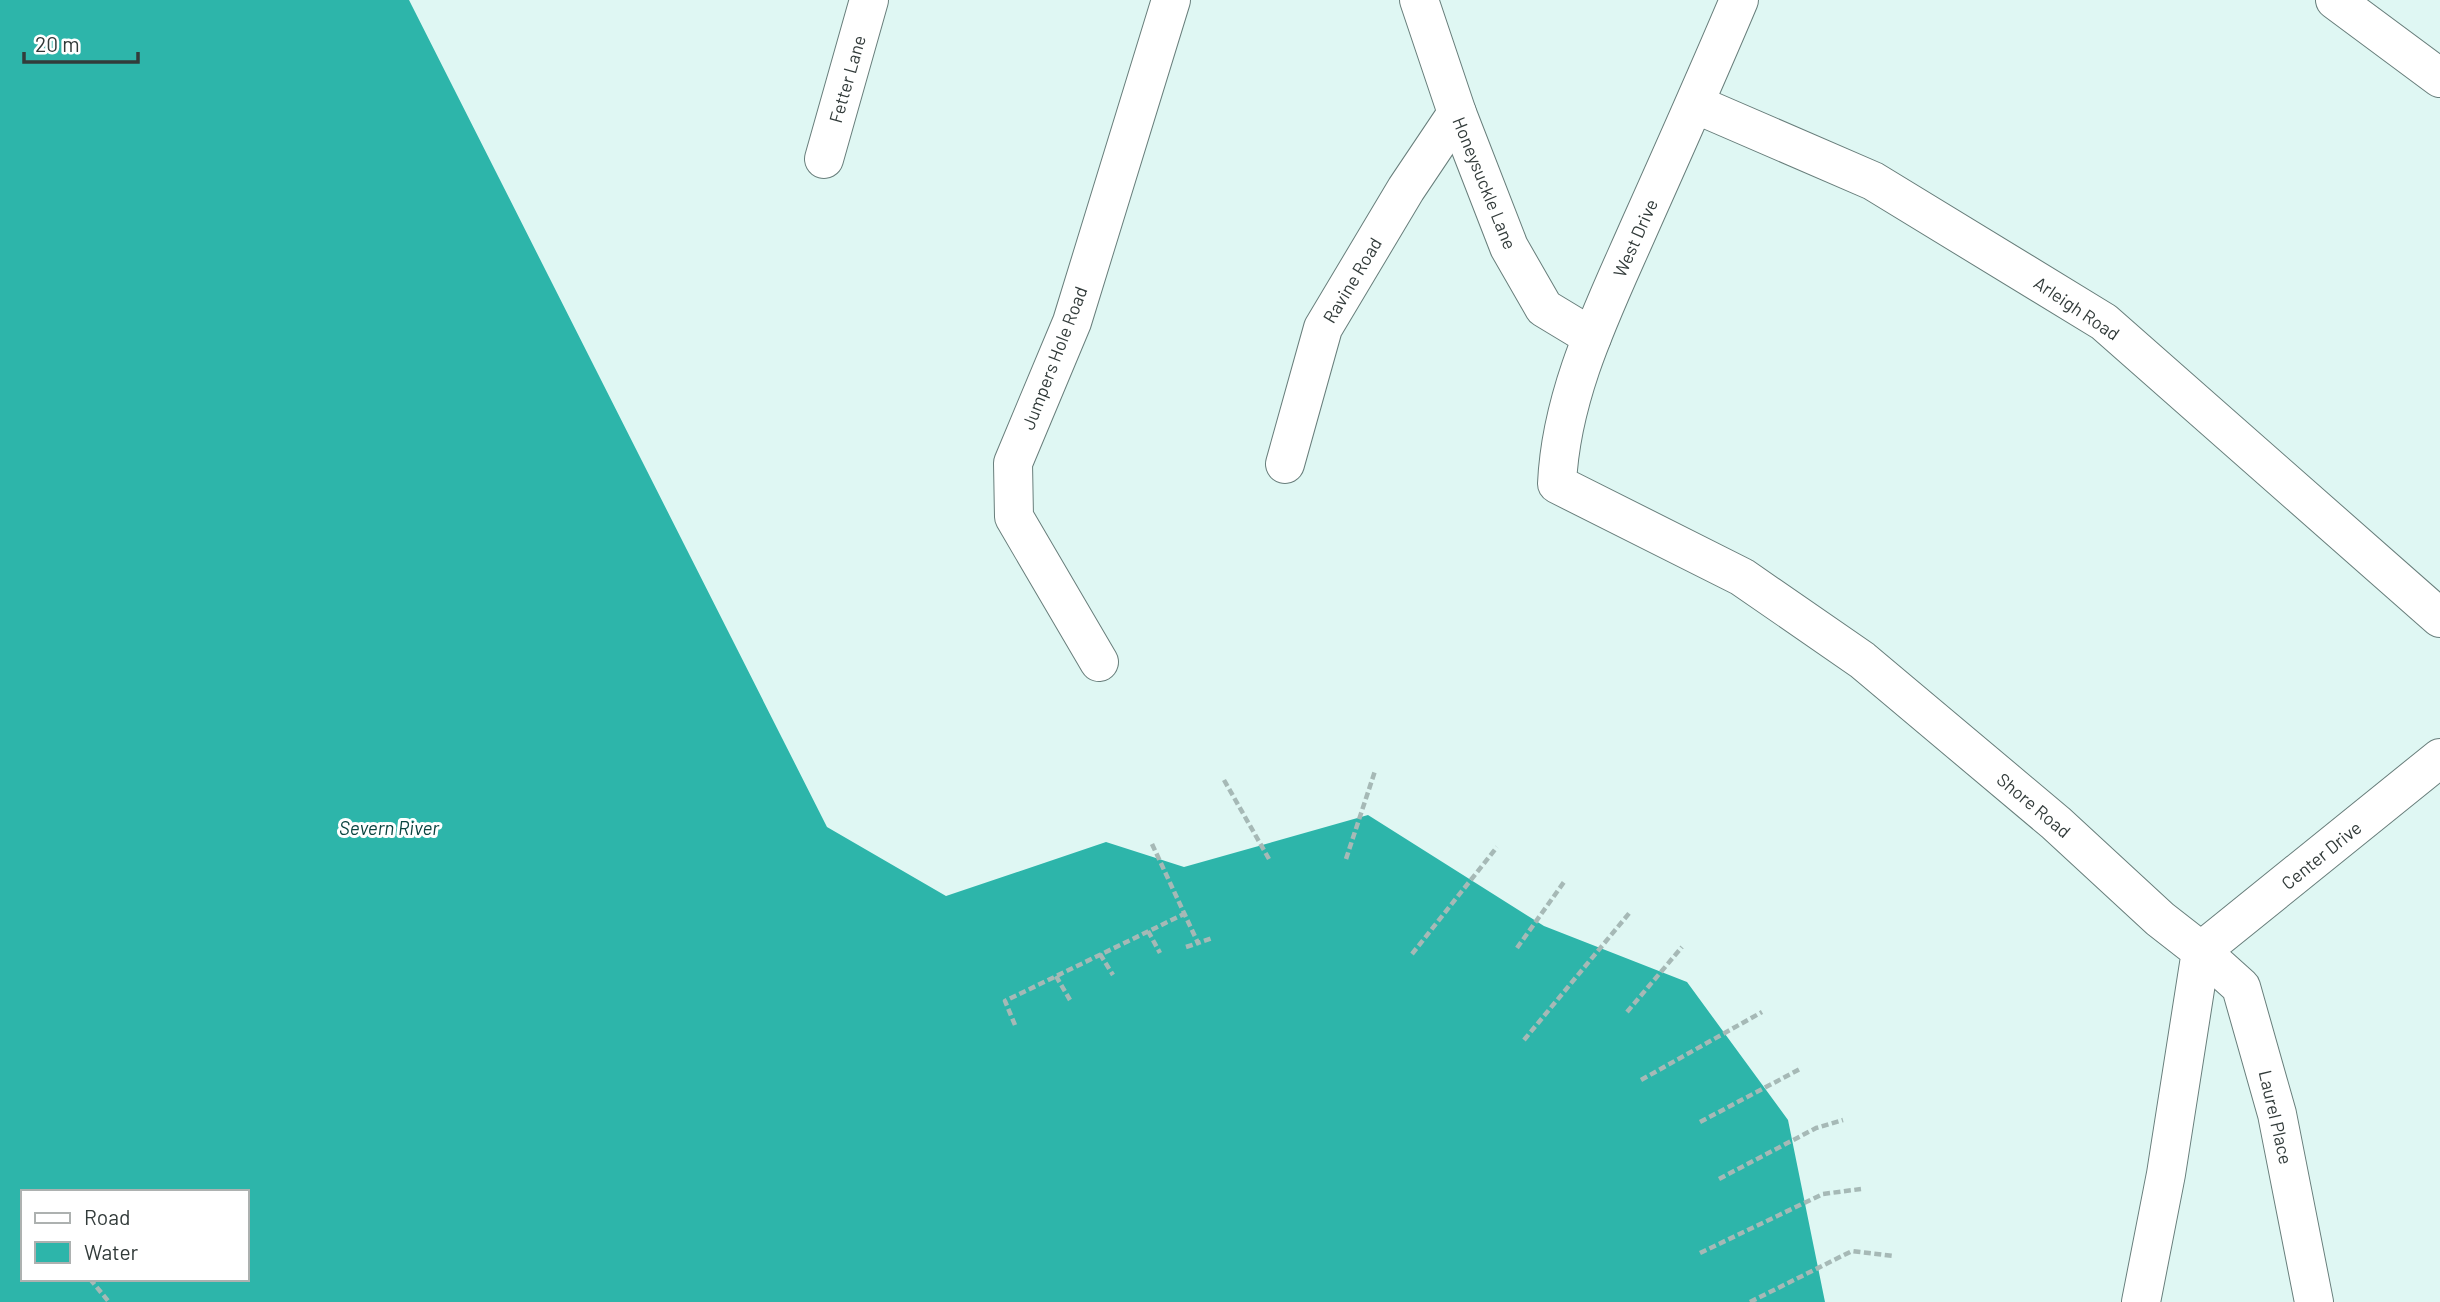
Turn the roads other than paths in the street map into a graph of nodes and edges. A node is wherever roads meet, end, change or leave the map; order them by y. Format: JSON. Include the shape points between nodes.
{"nodes":[{"id":1,"x":869,"y":0,"type":"edge"},
{"id":2,"x":1171,"y":0,"type":"edge"},
{"id":3,"x":1419,"y":0,"type":"edge"},
{"id":4,"x":1739,"y":0,"type":"edge"},
{"id":5,"x":2335,"y":0,"type":"edge"},
{"id":6,"x":2440,"y":79,"type":"edge"},
{"id":7,"x":1695,"y":104,"type":"junction"},
{"id":8,"x":1457,"y":113,"type":"junction"},
{"id":9,"x":824,"y":159,"type":"dead end"},
{"id":10,"x":1592,"y":337,"type":"junction"},
{"id":11,"x":1285,"y":464,"type":"dead end"},
{"id":12,"x":1557,"y":484,"type":"joint"},
{"id":13,"x":2440,"y":618,"type":"edge"},
{"id":14,"x":1098,"y":662,"type":"dead end"},
{"id":15,"x":2440,"y":758,"type":"edge"},
{"id":16,"x":2201,"y":951,"type":"junction"},
{"id":17,"x":2141,"y":1302,"type":"edge"},
{"id":18,"x":2315,"y":1302,"type":"edge"}],
"edges":[{"from":1,"to":9,"type":"street","name":"Fetter Lane"},
{"from":2,"to":14,"type":"street","name":"Jumpers Hole Road","via":[[1072,322],[1013,463],[1014,517]]},
{"from":3,"to":8,"type":"street","name":"Honeysuckle Lane"},
{"from":4,"to":7,"type":"street","name":"West Drive"},
{"from":5,"to":6,"type":"street"},
{"from":7,"to":10,"type":"street","name":"West Drive"},
{"from":7,"to":13,"type":"street","name":"Arleigh Road","via":[[1873,181],[2104,322]]},
{"from":8,"to":10,"type":"street","name":"Honeysuckle Lane","via":[[1509,247],[1544,309]]},
{"from":8,"to":11,"type":"street","name":"Ravine Road","via":[[1323,328]]},
{"from":10,"to":12,"type":"street","name":"West Drive","via":[[1573,386]]},
{"from":12,"to":16,"type":"street","name":"Shore Road","via":[[1742,577],[1862,660]]},
{"from":15,"to":16,"type":"street","name":"Center Drive"},
{"from":16,"to":17,"type":"street"},
{"from":16,"to":18,"type":"street","name":"Laurel Place","via":[[2241,987],[2277,1114]]}]}
